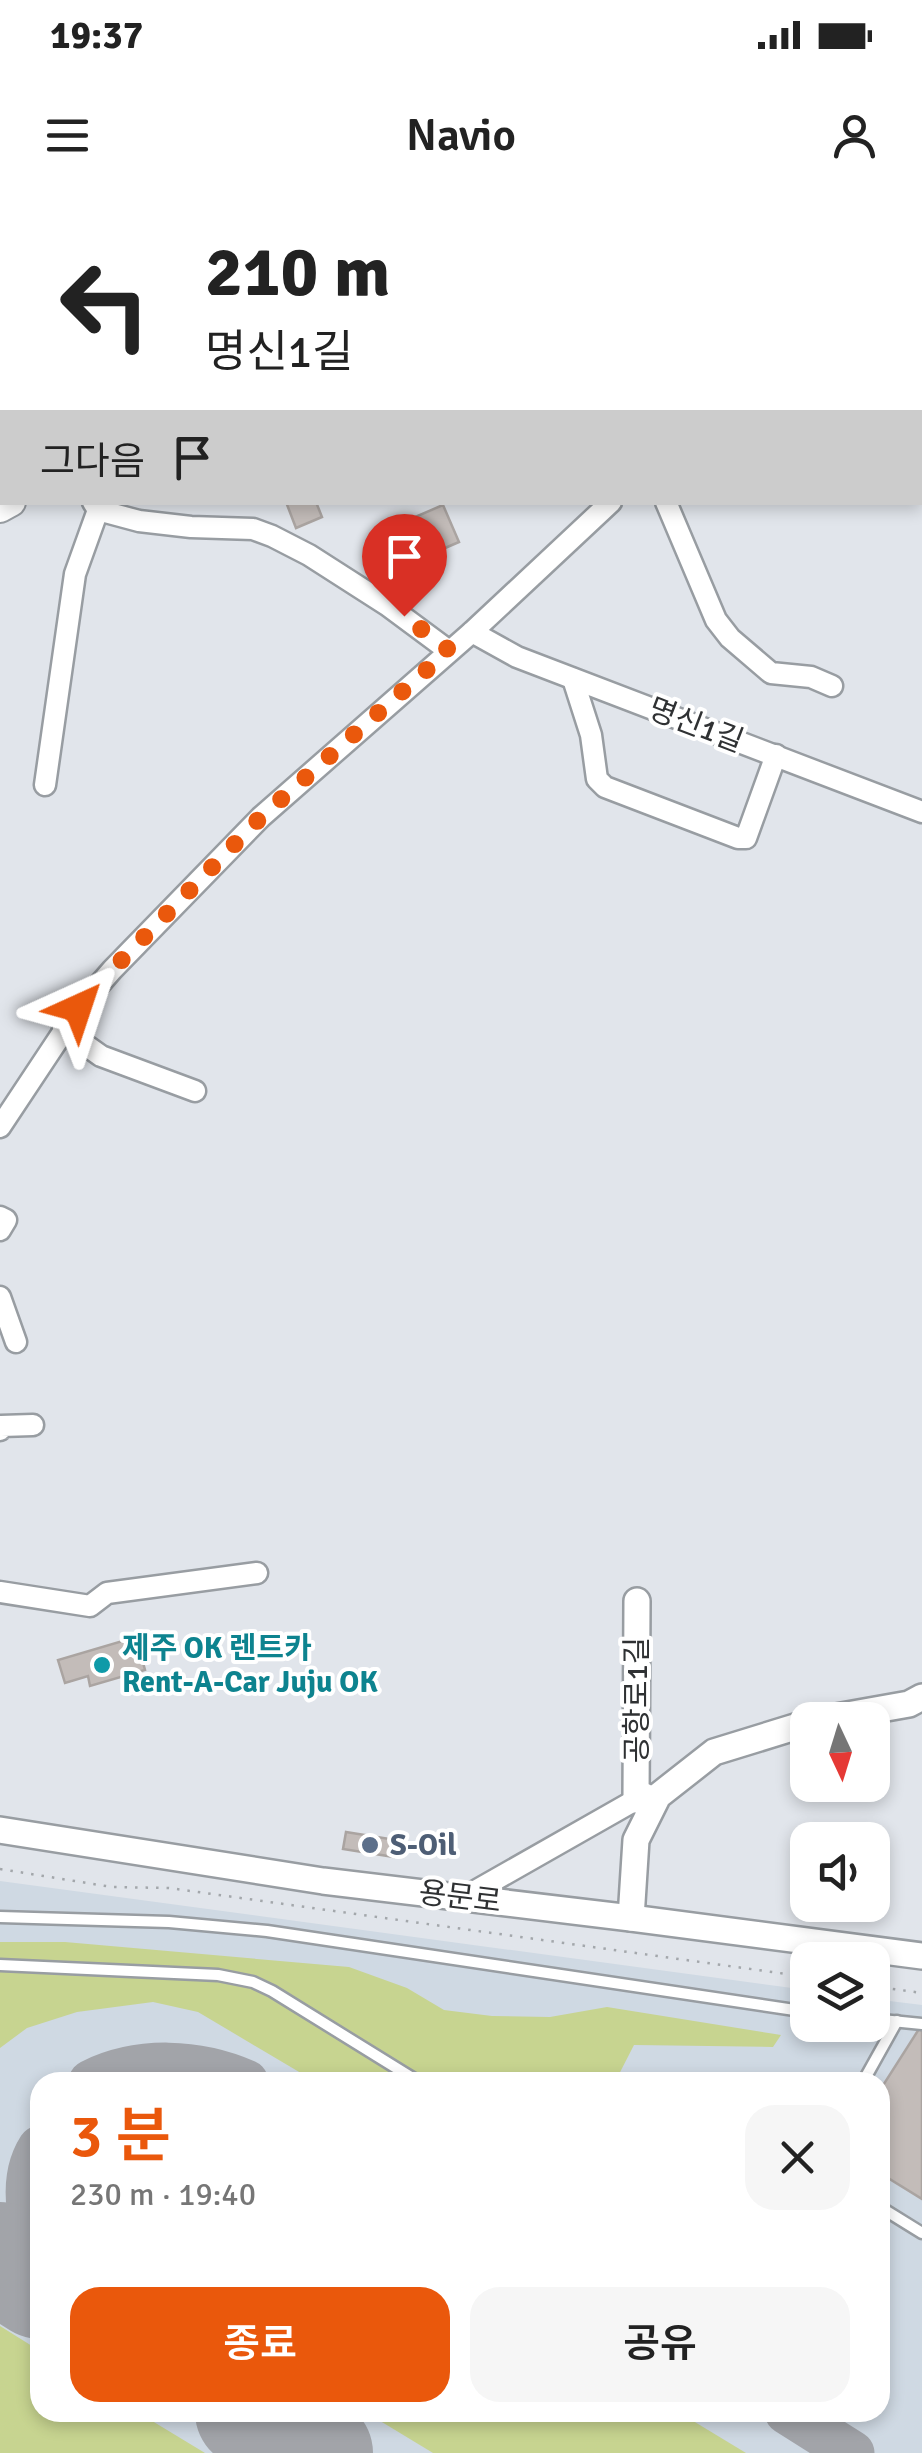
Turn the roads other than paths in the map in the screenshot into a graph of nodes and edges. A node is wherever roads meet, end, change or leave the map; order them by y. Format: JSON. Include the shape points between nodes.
{"nodes":[{"id":1,"x":608,"y":505,"type":"edge"},
{"id":2,"x":667,"y":505,"type":"edge"},
{"id":3,"x":96,"y":506,"type":"edge"},
{"id":4,"x":472,"y":632,"type":"junction"},
{"id":5,"x":449,"y":650,"type":"junction"},
{"id":6,"x":574,"y":679,"type":"junction"},
{"id":7,"x":832,"y":686,"type":"dead end"},
{"id":8,"x":776,"y":754,"type":"junction"},
{"id":9,"x":45,"y":785,"type":"dead end"},
{"id":10,"x":922,"y":812,"type":"edge"},
{"id":11,"x":64,"y":1029,"type":"junction"},
{"id":12,"x":196,"y":1091,"type":"dead end"},
{"id":13,"x":0,"y":1127,"type":"edge"},
{"id":14,"x":0,"y":1216,"type":"edge"},
{"id":15,"x":0,"y":1230,"type":"edge"},
{"id":16,"x":0,"y":1297,"type":"edge"},
{"id":17,"x":16,"y":1342,"type":"dead end"},
{"id":18,"x":33,"y":1425,"type":"dead end"},
{"id":19,"x":0,"y":1430,"type":"edge"},
{"id":20,"x":257,"y":1573,"type":"dead end"},
{"id":21,"x":0,"y":1592,"type":"edge"},
{"id":22,"x":637,"y":1600,"type":"dead end"},
{"id":23,"x":918,"y":1703,"type":"edge"},
{"id":24,"x":890,"y":1708,"type":"edge"},
{"id":25,"x":790,"y":1729,"type":"edge"},
{"id":26,"x":700,"y":1764,"type":"junction"},
{"id":27,"x":636,"y":1800,"type":"junction"},
{"id":28,"x":0,"y":1830,"type":"edge"},
{"id":29,"x":463,"y":1898,"type":"junction"},
{"id":30,"x":0,"y":1917,"type":"edge"},
{"id":31,"x":631,"y":1918,"type":"junction"},
{"id":32,"x":922,"y":1956,"type":"edge"},
{"id":33,"x":0,"y":1965,"type":"edge"},
{"id":34,"x":790,"y":2009,"type":"edge"},
{"id":35,"x":890,"y":2021,"type":"edge"},
{"id":36,"x":897,"y":2022,"type":"junction"},
{"id":37,"x":922,"y":2024,"type":"edge"},
{"id":38,"x":403,"y":2072,"type":"edge"},
{"id":39,"x":868,"y":2072,"type":"edge"},
{"id":40,"x":890,"y":2213,"type":"edge"},
{"id":41,"x":922,"y":2232,"type":"edge"}],
"edges":[{"from":1,"to":4,"type":"street"},
{"from":2,"to":7,"type":"street","via":[[730,638],[771,673]]},
{"from":3,"to":5,"type":"street","via":[[139,521],[272,536]]},
{"from":3,"to":9,"type":"street","via":[[75,574]]},
{"from":4,"to":5,"type":"street"},
{"from":4,"to":6,"type":"street","name":"명신1길"},
{"from":5,"to":11,"type":"street","via":[[261,817]]},
{"from":6,"to":8,"type":"street","name":"명신1길"},
{"from":6,"to":8,"type":"street","via":[[604,787],[738,838],[746,838]]},
{"from":8,"to":10,"type":"street","name":"명신1길"},
{"from":11,"to":12,"type":"street","via":[[101,1056]]},
{"from":11,"to":13,"type":"street"},
{"from":14,"to":15,"type":"street","via":[[6,1220]]},
{"from":16,"to":17,"type":"street"},
{"from":18,"to":19,"type":"street"},
{"from":20,"to":21,"type":"street","via":[[108,1593],[90,1606]]},
{"from":22,"to":27,"type":"street","name":"공항로1길"},
{"from":23,"to":24,"type":"street"},
{"from":25,"to":26,"type":"street","name":"공항로1길","via":[[714,1752]]},
{"from":26,"to":27,"type":"street"},
{"from":26,"to":31,"type":"street","name":"공항로1길","via":[[658,1796],[636,1840]]},
{"from":27,"to":29,"type":"street"},
{"from":28,"to":29,"type":"street","name":"용문로"},
{"from":29,"to":31,"type":"street","name":"용문로"},
{"from":30,"to":34,"type":"lane","via":[[267,1931]]},
{"from":31,"to":32,"type":"street","name":"용문로"},
{"from":33,"to":38,"type":"lane","via":[[194,1972],[253,1982]]},
{"from":35,"to":36,"type":"lane"},
{"from":36,"to":37,"type":"lane"},
{"from":36,"to":39,"type":"lane"},
{"from":40,"to":41,"type":"lane"}]}
